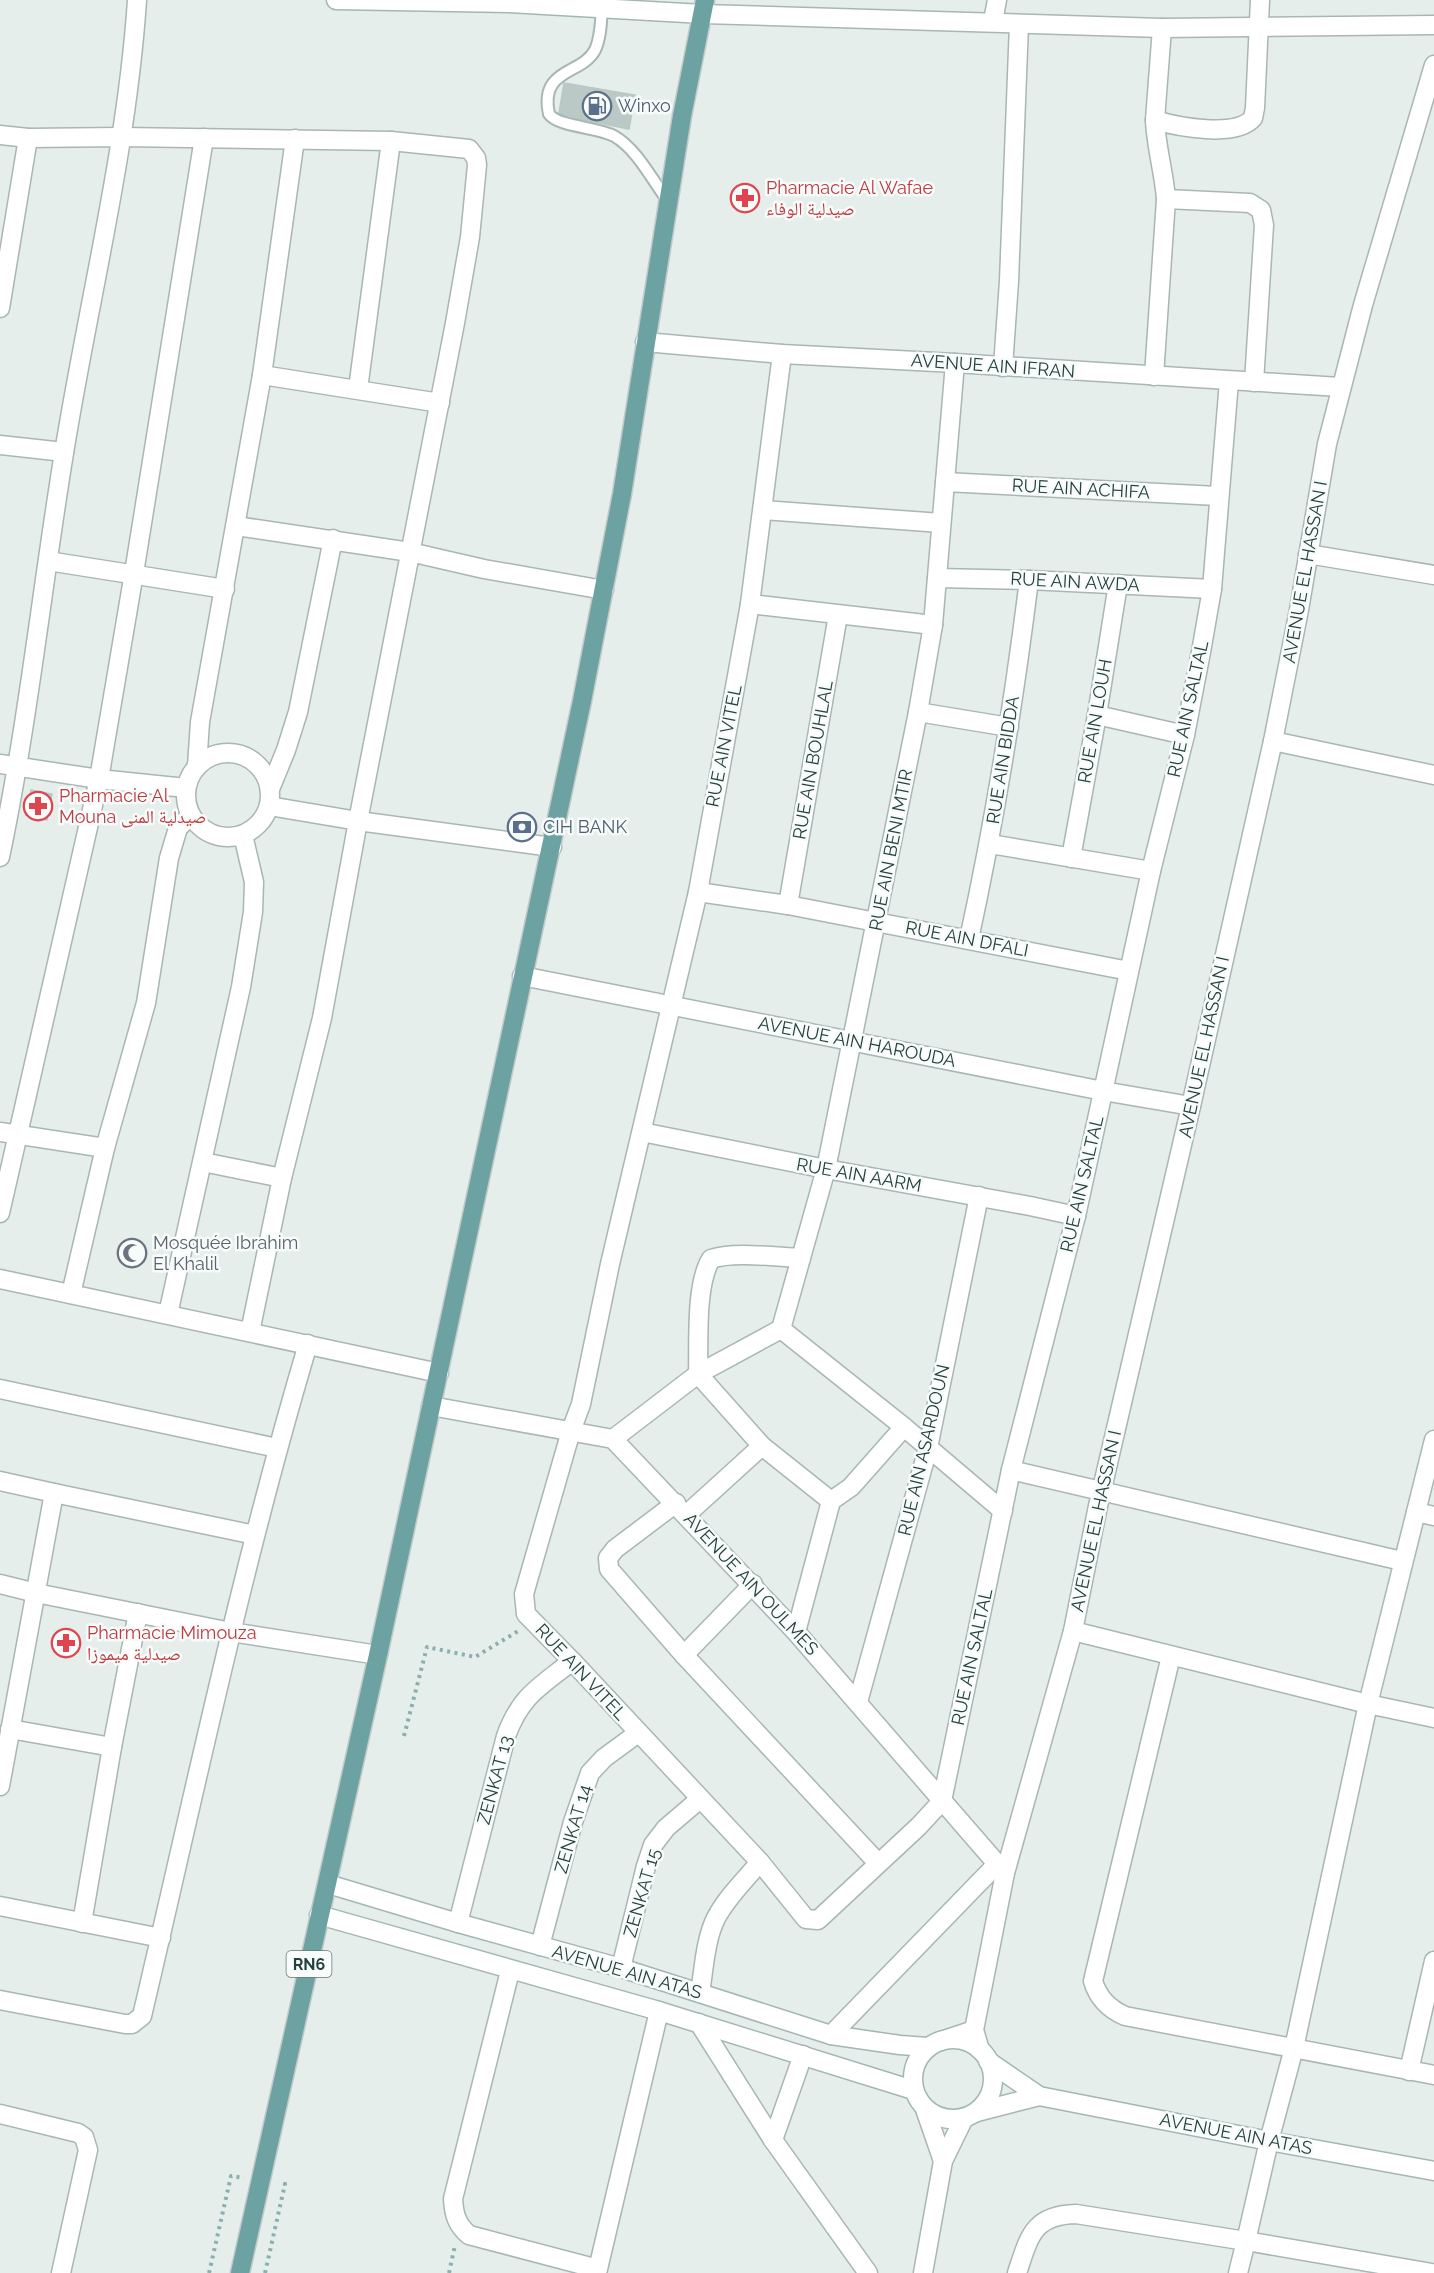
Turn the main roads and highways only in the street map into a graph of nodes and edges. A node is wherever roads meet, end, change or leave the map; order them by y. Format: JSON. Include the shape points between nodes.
{"nodes":[{"id":1,"x":704,"y":7,"type":"edge"},
{"id":2,"x":240,"y":2273,"type":"edge"}],
"edges":[{"from":1,"to":2,"type":"main road","number":"RN6","via":[[682,116],[622,494],[552,847]]}]}
